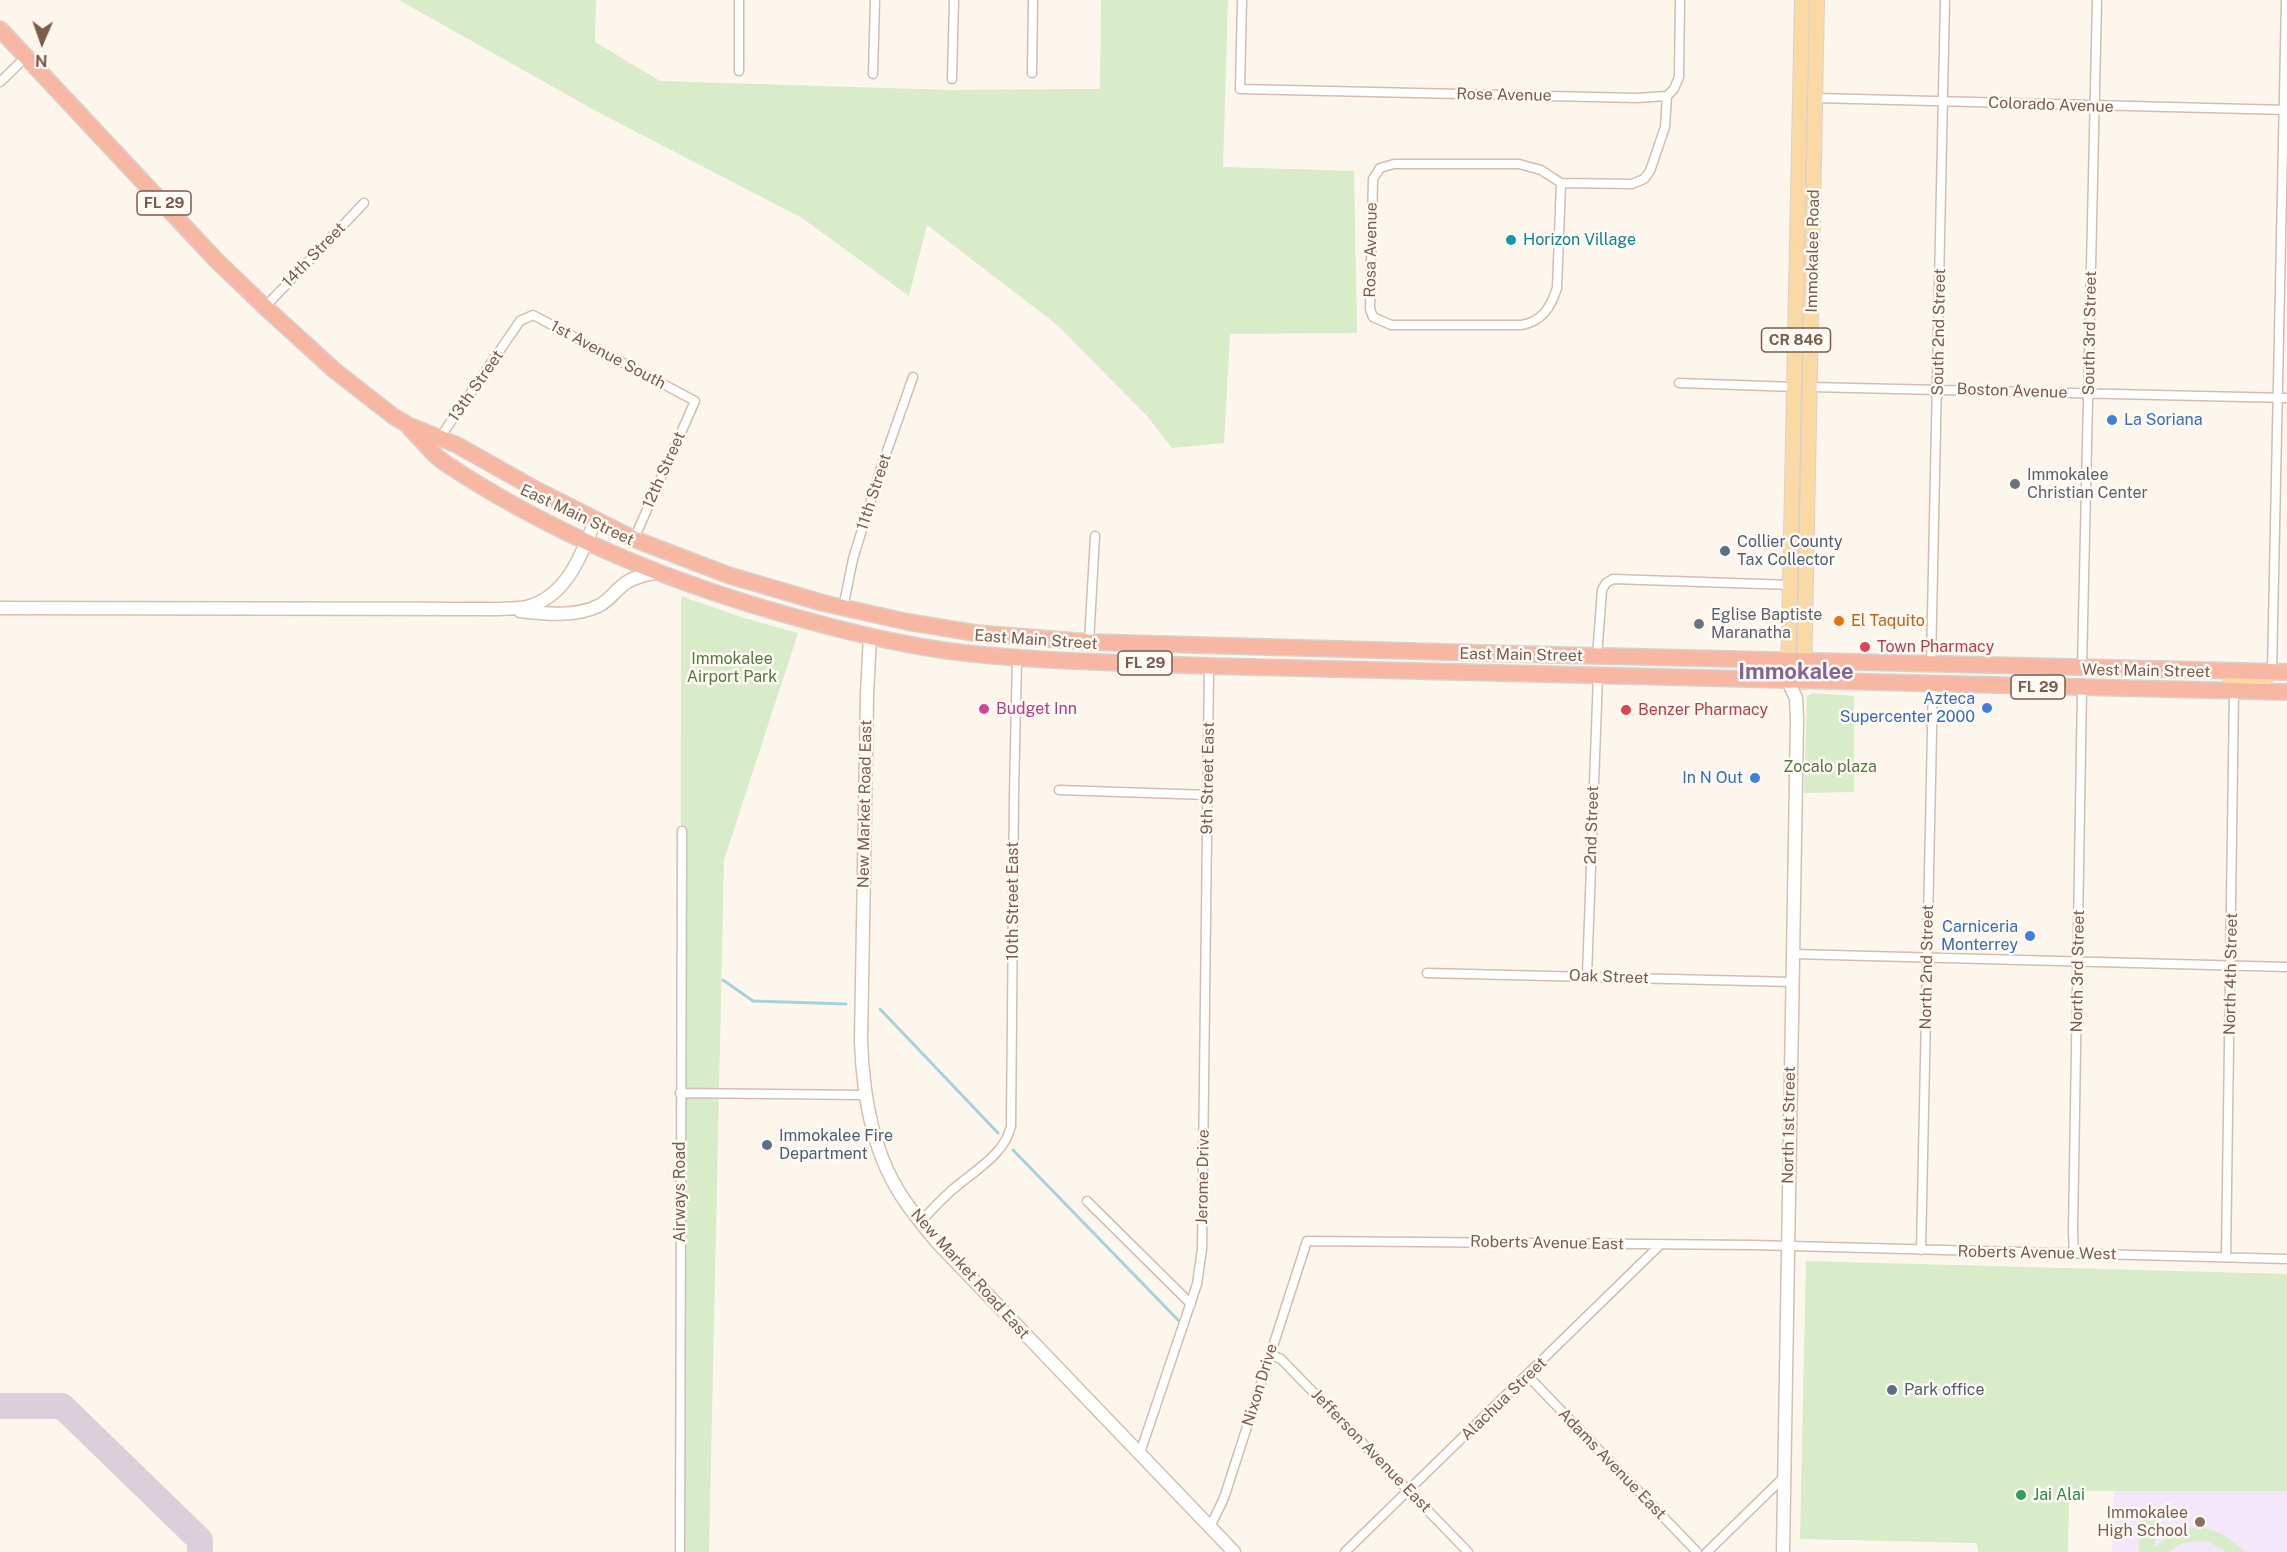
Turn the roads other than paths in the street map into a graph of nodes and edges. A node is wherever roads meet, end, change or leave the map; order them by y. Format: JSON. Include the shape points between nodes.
{"nodes":[{"id":1,"x":740,"y":0,"type":"edge"},
{"id":2,"x":875,"y":0,"type":"edge"},
{"id":3,"x":954,"y":0,"type":"edge"},
{"id":4,"x":1033,"y":0,"type":"edge"},
{"id":5,"x":1242,"y":0,"type":"edge"},
{"id":6,"x":1680,"y":0,"type":"edge"},
{"id":7,"x":1802,"y":0,"type":"edge"},
{"id":8,"x":1817,"y":0,"type":"edge"},
{"id":9,"x":1945,"y":0,"type":"edge"},
{"id":10,"x":2097,"y":0,"type":"edge"},
{"id":11,"x":2286,"y":0,"type":"edge"},
{"id":12,"x":0,"y":28,"type":"edge"},
{"id":13,"x":26,"y":57,"type":"junction"},
{"id":14,"x":739,"y":71,"type":"dead end"},
{"id":15,"x":1032,"y":72,"type":"dead end"},
{"id":16,"x":873,"y":74,"type":"dead end"},
{"id":17,"x":952,"y":79,"type":"dead end"},
{"id":18,"x":0,"y":82,"type":"edge"},
{"id":19,"x":1667,"y":96,"type":"junction"},
{"id":20,"x":1800,"y":98,"type":"junction"},
{"id":21,"x":1816,"y":98,"type":"junction"},
{"id":22,"x":1943,"y":102,"type":"junction"},
{"id":23,"x":2095,"y":106,"type":"junction"},
{"id":24,"x":2286,"y":110,"type":"edge"},
{"id":25,"x":1562,"y":183,"type":"junction"},
{"id":26,"x":363,"y":203,"type":"dead end"},
{"id":27,"x":265,"y":307,"type":"junction"},
{"id":28,"x":520,"y":321,"type":"joint"},
{"id":29,"x":913,"y":378,"type":"dead end"},
{"id":30,"x":1679,"y":383,"type":"dead end"},
{"id":31,"x":1795,"y":387,"type":"junction"},
{"id":32,"x":1810,"y":387,"type":"junction"},
{"id":33,"x":1938,"y":389,"type":"junction"},
{"id":34,"x":2088,"y":393,"type":"junction"},
{"id":35,"x":2283,"y":398,"type":"edge"},
{"id":36,"x":695,"y":401,"type":"joint"},
{"id":37,"x":408,"y":425,"type":"junction"},
{"id":38,"x":441,"y":437,"type":"junction"},
{"id":39,"x":431,"y":451,"type":"junction"},
{"id":40,"x":595,"y":521,"type":"junction"},
{"id":41,"x":1792,"y":525,"type":"junction"},
{"id":42,"x":1807,"y":525,"type":"junction"},
{"id":43,"x":1095,"y":536,"type":"dead end"},
{"id":44,"x":634,"y":539,"type":"junction"},
{"id":45,"x":586,"y":543,"type":"junction"},
{"id":46,"x":658,"y":572,"type":"junction"},
{"id":47,"x":1791,"y":585,"type":"junction"},
{"id":48,"x":0,"y":608,"type":"edge"},
{"id":49,"x":843,"y":608,"type":"junction"},
{"id":50,"x":498,"y":609,"type":"junction"},
{"id":51,"x":874,"y":615,"type":"junction"},
{"id":52,"x":870,"y":636,"type":"junction"},
{"id":53,"x":1089,"y":642,"type":"junction"},
{"id":54,"x":1211,"y":646,"type":"junction"},
{"id":55,"x":1598,"y":656,"type":"junction"},
{"id":56,"x":1017,"y":658,"type":"junction"},
{"id":57,"x":1789,"y":660,"type":"junction"},
{"id":58,"x":1805,"y":660,"type":"junction"},
{"id":59,"x":1931,"y":663,"type":"junction"},
{"id":60,"x":1209,"y":666,"type":"junction"},
{"id":61,"x":2082,"y":667,"type":"junction"},
{"id":62,"x":2279,"y":671,"type":"edge"},
{"id":63,"x":1598,"y":675,"type":"junction"},
{"id":64,"x":1796,"y":681,"type":"junction"},
{"id":65,"x":1933,"y":684,"type":"junction"},
{"id":66,"x":2082,"y":688,"type":"junction"},
{"id":67,"x":2174,"y":690,"type":"junction"},
{"id":68,"x":2234,"y":691,"type":"junction"},
{"id":69,"x":2287,"y":692,"type":"edge"},
{"id":70,"x":1059,"y":790,"type":"dead end"},
{"id":71,"x":1208,"y":795,"type":"junction"},
{"id":72,"x":682,"y":831,"type":"dead end"},
{"id":73,"x":1207,"y":890,"type":"joint"},
{"id":74,"x":1793,"y":954,"type":"junction"},
{"id":75,"x":1927,"y":957,"type":"junction"},
{"id":76,"x":2078,"y":962,"type":"junction"},
{"id":77,"x":2231,"y":966,"type":"junction"},
{"id":78,"x":2287,"y":967,"type":"edge"},
{"id":79,"x":1427,"y":973,"type":"dead end"},
{"id":80,"x":1587,"y":976,"type":"junction"},
{"id":81,"x":1792,"y":982,"type":"junction"},
{"id":82,"x":680,"y":1093,"type":"junction"},
{"id":83,"x":864,"y":1095,"type":"junction"},
{"id":84,"x":1087,"y":1201,"type":"dead end"},
{"id":85,"x":921,"y":1222,"type":"junction"},
{"id":86,"x":1307,"y":1242,"type":"joint"},
{"id":87,"x":1661,"y":1244,"type":"junction"},
{"id":88,"x":1787,"y":1246,"type":"junction"},
{"id":89,"x":1921,"y":1250,"type":"junction"},
{"id":90,"x":2074,"y":1254,"type":"junction"},
{"id":91,"x":2226,"y":1257,"type":"junction"},
{"id":92,"x":2287,"y":1259,"type":"edge"},
{"id":93,"x":1191,"y":1304,"type":"junction"},
{"id":94,"x":1270,"y":1354,"type":"junction"},
{"id":95,"x":1527,"y":1376,"type":"junction"},
{"id":96,"x":1140,"y":1453,"type":"junction"},
{"id":97,"x":1784,"y":1477,"type":"junction"},
{"id":98,"x":1409,"y":1490,"type":"junction"},
{"id":99,"x":1210,"y":1527,"type":"junction"},
{"id":100,"x":680,"y":1552,"type":"edge"},
{"id":101,"x":1234,"y":1552,"type":"edge"},
{"id":102,"x":1345,"y":1552,"type":"edge"},
{"id":103,"x":1468,"y":1552,"type":"edge"},
{"id":104,"x":1697,"y":1552,"type":"edge"},
{"id":105,"x":1707,"y":1552,"type":"edge"},
{"id":106,"x":1783,"y":1552,"type":"edge"}],
"edges":[{"from":1,"to":14,"type":"street"},
{"from":2,"to":16,"type":"street"},
{"from":3,"to":17,"type":"street"},
{"from":4,"to":15,"type":"street"},
{"from":5,"to":19,"type":"street","name":"Rose Avenue","via":[[1240,89]]},
{"from":6,"to":19,"type":"street","via":[[1679,78]]},
{"from":7,"to":20,"type":"main road","name":"Immokalee Road","number":"CR 846"},
{"from":8,"to":21,"type":"main road","name":"Immokalee Road","number":"CR 846"},
{"from":9,"to":22,"type":"street","name":"South 2nd Street"},
{"from":10,"to":23,"type":"street","name":"South 3rd Street"},
{"from":11,"to":24,"type":"street"},
{"from":12,"to":13,"type":"highway","name":"East Main Street","number":"FL 29"},
{"from":13,"to":18,"type":"street"},
{"from":13,"to":27,"type":"highway","name":"East Main Street","number":"FL 29"},
{"from":19,"to":25,"type":"street","name":"Rosa Avenue","via":[[1665,128],[1644,179],[1632,184]]},
{"from":20,"to":21,"type":"main road"},
{"from":20,"to":31,"type":"main road","name":"Immokalee Road","number":"CR 846"},
{"from":21,"to":22,"type":"street","name":"Colorado Avenue"},
{"from":21,"to":32,"type":"main road","name":"Immokalee Road","number":"CR 846"},
{"from":22,"to":23,"type":"street","name":"Colorado Avenue"},
{"from":22,"to":33,"type":"street","name":"South 2nd Street"},
{"from":23,"to":24,"type":"street","name":"Colorado Avenue"},
{"from":23,"to":34,"type":"street","name":"South 3rd Street"},
{"from":24,"to":35,"type":"street"},
{"from":25,"to":25,"type":"street","name":"Rosa Avenue","via":[[1541,170],[1519,164],[1394,164],[1380,168],[1372,179],[1373,317],[1391,325],[1521,325],[1543,315],[1557,288]]},
{"from":26,"to":27,"type":"street","name":"14th Street"},
{"from":27,"to":37,"type":"highway","name":"East Main Street","number":"FL 29","via":[[334,370]]},
{"from":28,"to":36,"type":"street","name":"1st Avenue South","via":[[533,315]]},
{"from":28,"to":38,"type":"street","name":"13th Street"},
{"from":29,"to":49,"type":"street","name":"11th Street","via":[[856,548]]},
{"from":30,"to":31,"type":"street"},
{"from":31,"to":32,"type":"main road"},
{"from":31,"to":41,"type":"main road","name":"Immokalee Road","number":"CR 846"},
{"from":32,"to":33,"type":"street","name":"Boston Avenue"},
{"from":32,"to":42,"type":"main road","name":"Immokalee Road","number":"CR 846"},
{"from":33,"to":34,"type":"street","name":"Boston Avenue"},
{"from":33,"to":59,"type":"street","name":"South 2nd Street"},
{"from":34,"to":35,"type":"street","name":"Boston Avenue"},
{"from":34,"to":61,"type":"street","name":"South 3rd Street"},
{"from":35,"to":62,"type":"street"},
{"from":36,"to":44,"type":"street","name":"12th Street"},
{"from":37,"to":38,"type":"highway","name":"East Main Street","number":"FL 29"},
{"from":37,"to":39,"type":"highway","name":"East Main Street","number":"FL 29"},
{"from":38,"to":39,"type":"street","name":"13th Street"},
{"from":38,"to":40,"type":"highway","name":"East Main Street","number":"FL 29"},
{"from":39,"to":45,"type":"highway","name":"East Main Street","number":"FL 29","via":[[525,513]]},
{"from":40,"to":44,"type":"highway","name":"East Main Street","number":"FL 29"},
{"from":40,"to":45,"type":"main road"},
{"from":41,"to":42,"type":"main road"},
{"from":41,"to":47,"type":"main road","name":"Immokalee Road","number":"CR 846"},
{"from":42,"to":58,"type":"main road","name":"Immokalee Road","number":"CR 846"},
{"from":43,"to":53,"type":"street"},
{"from":44,"to":49,"type":"highway","name":"East Main Street","number":"FL 29","via":[[754,584]]},
{"from":45,"to":46,"type":"highway","name":"East Main Street","number":"FL 29"},
{"from":45,"to":50,"type":"main road","via":[[572,572],[549,596],[527,607]]},
{"from":46,"to":50,"type":"main road","via":[[630,580],[605,602],[578,613]]},
{"from":46,"to":52,"type":"highway","name":"East Main Street","number":"FL 29","via":[[751,605]]},
{"from":47,"to":55,"type":"street","via":[[1613,579],[1602,590]]},
{"from":47,"to":57,"type":"main road","name":"Immokalee Road","number":"CR 846"},
{"from":48,"to":50,"type":"main road"},
{"from":49,"to":51,"type":"highway","name":"East Main Street","number":"FL 29"},
{"from":51,"to":52,"type":"highway"},
{"from":51,"to":53,"type":"highway","name":"East Main Street","number":"FL 29","via":[[975,633]]},
{"from":52,"to":56,"type":"highway","name":"East Main Street","number":"FL 29","via":[[963,653]]},
{"from":52,"to":83,"type":"main road","name":"New Market Road East","via":[[861,1041]]},
{"from":53,"to":54,"type":"highway","name":"East Main Street","number":"FL 29"},
{"from":54,"to":55,"type":"highway","name":"East Main Street","number":"FL 29"},
{"from":54,"to":60,"type":"highway"},
{"from":55,"to":57,"type":"highway","name":"East Main Street","number":"FL 29"},
{"from":55,"to":63,"type":"highway"},
{"from":56,"to":60,"type":"highway","name":"East Main Street","number":"FL 29"},
{"from":56,"to":85,"type":"street","name":"10th Street East","via":[[1011,1126],[1005,1142],[991,1157]]},
{"from":57,"to":58,"type":"highway","name":"West Main Street","number":"FL 29"},
{"from":57,"to":64,"type":"main road","name":"Immokalee Road","number":"CR 846"},
{"from":58,"to":59,"type":"highway","name":"West Main Street","number":"FL 29"},
{"from":58,"to":64,"type":"main road","name":"Immokalee Road","number":"CR 846"},
{"from":59,"to":61,"type":"highway","name":"West Main Street","number":"FL 29"},
{"from":60,"to":63,"type":"highway","name":"East Main Street","number":"FL 29"},
{"from":60,"to":71,"type":"street","name":"9th Street East"},
{"from":61,"to":62,"type":"highway","name":"West Main Street","number":"FL 29"},
{"from":61,"to":66,"type":"highway"},
{"from":62,"to":67,"type":"main road","via":[[2260,684],[2196,685]]},
{"from":63,"to":64,"type":"highway","name":"East Main Street","number":"FL 29"},
{"from":63,"to":80,"type":"street","name":"2nd Street"},
{"from":64,"to":65,"type":"highway","name":"West Main Street","number":"FL 29"},
{"from":64,"to":74,"type":"main road","name":"North 1st Street"},
{"from":65,"to":66,"type":"highway","name":"West Main Street","number":"FL 29"},
{"from":65,"to":75,"type":"street","name":"North 2nd Street"},
{"from":66,"to":67,"type":"highway","name":"West Main Street","number":"FL 29"},
{"from":66,"to":76,"type":"street","name":"North 3rd Street"},
{"from":67,"to":68,"type":"highway","name":"West Main Street","number":"FL 29"},
{"from":68,"to":69,"type":"highway","name":"West Main Street","number":"FL 29"},
{"from":68,"to":77,"type":"street","name":"North 4th Street"},
{"from":70,"to":71,"type":"street"},
{"from":71,"to":73,"type":"street","name":"9th Street East"},
{"from":72,"to":82,"type":"street","name":"Airways Road"},
{"from":73,"to":93,"type":"street","name":"Jerome Drive","via":[[1202,1250]]},
{"from":74,"to":75,"type":"street"},
{"from":74,"to":81,"type":"main road","name":"North 1st Street"},
{"from":75,"to":76,"type":"street"},
{"from":75,"to":89,"type":"street","name":"North 2nd Street"},
{"from":76,"to":77,"type":"street"},
{"from":76,"to":90,"type":"street","name":"North 3rd Street"},
{"from":77,"to":78,"type":"street"},
{"from":77,"to":91,"type":"street","name":"North 4th Street"},
{"from":79,"to":80,"type":"street","name":"Oak Street"},
{"from":80,"to":81,"type":"street","name":"Oak Street"},
{"from":81,"to":88,"type":"main road","name":"North 1st Street"},
{"from":82,"to":83,"type":"street"},
{"from":82,"to":100,"type":"street","name":"Airways Road"},
{"from":83,"to":85,"type":"main road","name":"New Market Road East","via":[[885,1163]]},
{"from":84,"to":93,"type":"street"},
{"from":85,"to":96,"type":"main road","name":"New Market Road East"},
{"from":86,"to":87,"type":"street","name":"Roberts Avenue East"},
{"from":86,"to":94,"type":"street","name":"Nixon Drive"},
{"from":87,"to":88,"type":"street","name":"Roberts Avenue East"},
{"from":87,"to":95,"type":"street","name":"Alachua Street"},
{"from":88,"to":89,"type":"street","name":"Roberts Avenue West"},
{"from":88,"to":97,"type":"main road","name":"North 1st Street"},
{"from":89,"to":90,"type":"street","name":"Roberts Avenue West"},
{"from":90,"to":91,"type":"street","name":"Roberts Avenue West"},
{"from":91,"to":92,"type":"street","name":"Roberts Avenue West"},
{"from":93,"to":96,"type":"street","name":"Jerome Drive"},
{"from":94,"to":98,"type":"street","name":"Jefferson Avenue East","via":[[1281,1359]]},
{"from":94,"to":99,"type":"street","name":"Nixon Drive","via":[[1224,1498]]},
{"from":95,"to":98,"type":"street","name":"Alachua Street"},
{"from":95,"to":104,"type":"street","name":"Adams Avenue East"},
{"from":96,"to":99,"type":"main road","name":"New Market Road East"},
{"from":97,"to":105,"type":"street"},
{"from":97,"to":106,"type":"main road","name":"North 1st Street"},
{"from":98,"to":102,"type":"street","name":"Alachua Street"},
{"from":98,"to":103,"type":"street","name":"Jefferson Avenue East"},
{"from":99,"to":101,"type":"main road","name":"New Market Road East"}]}
